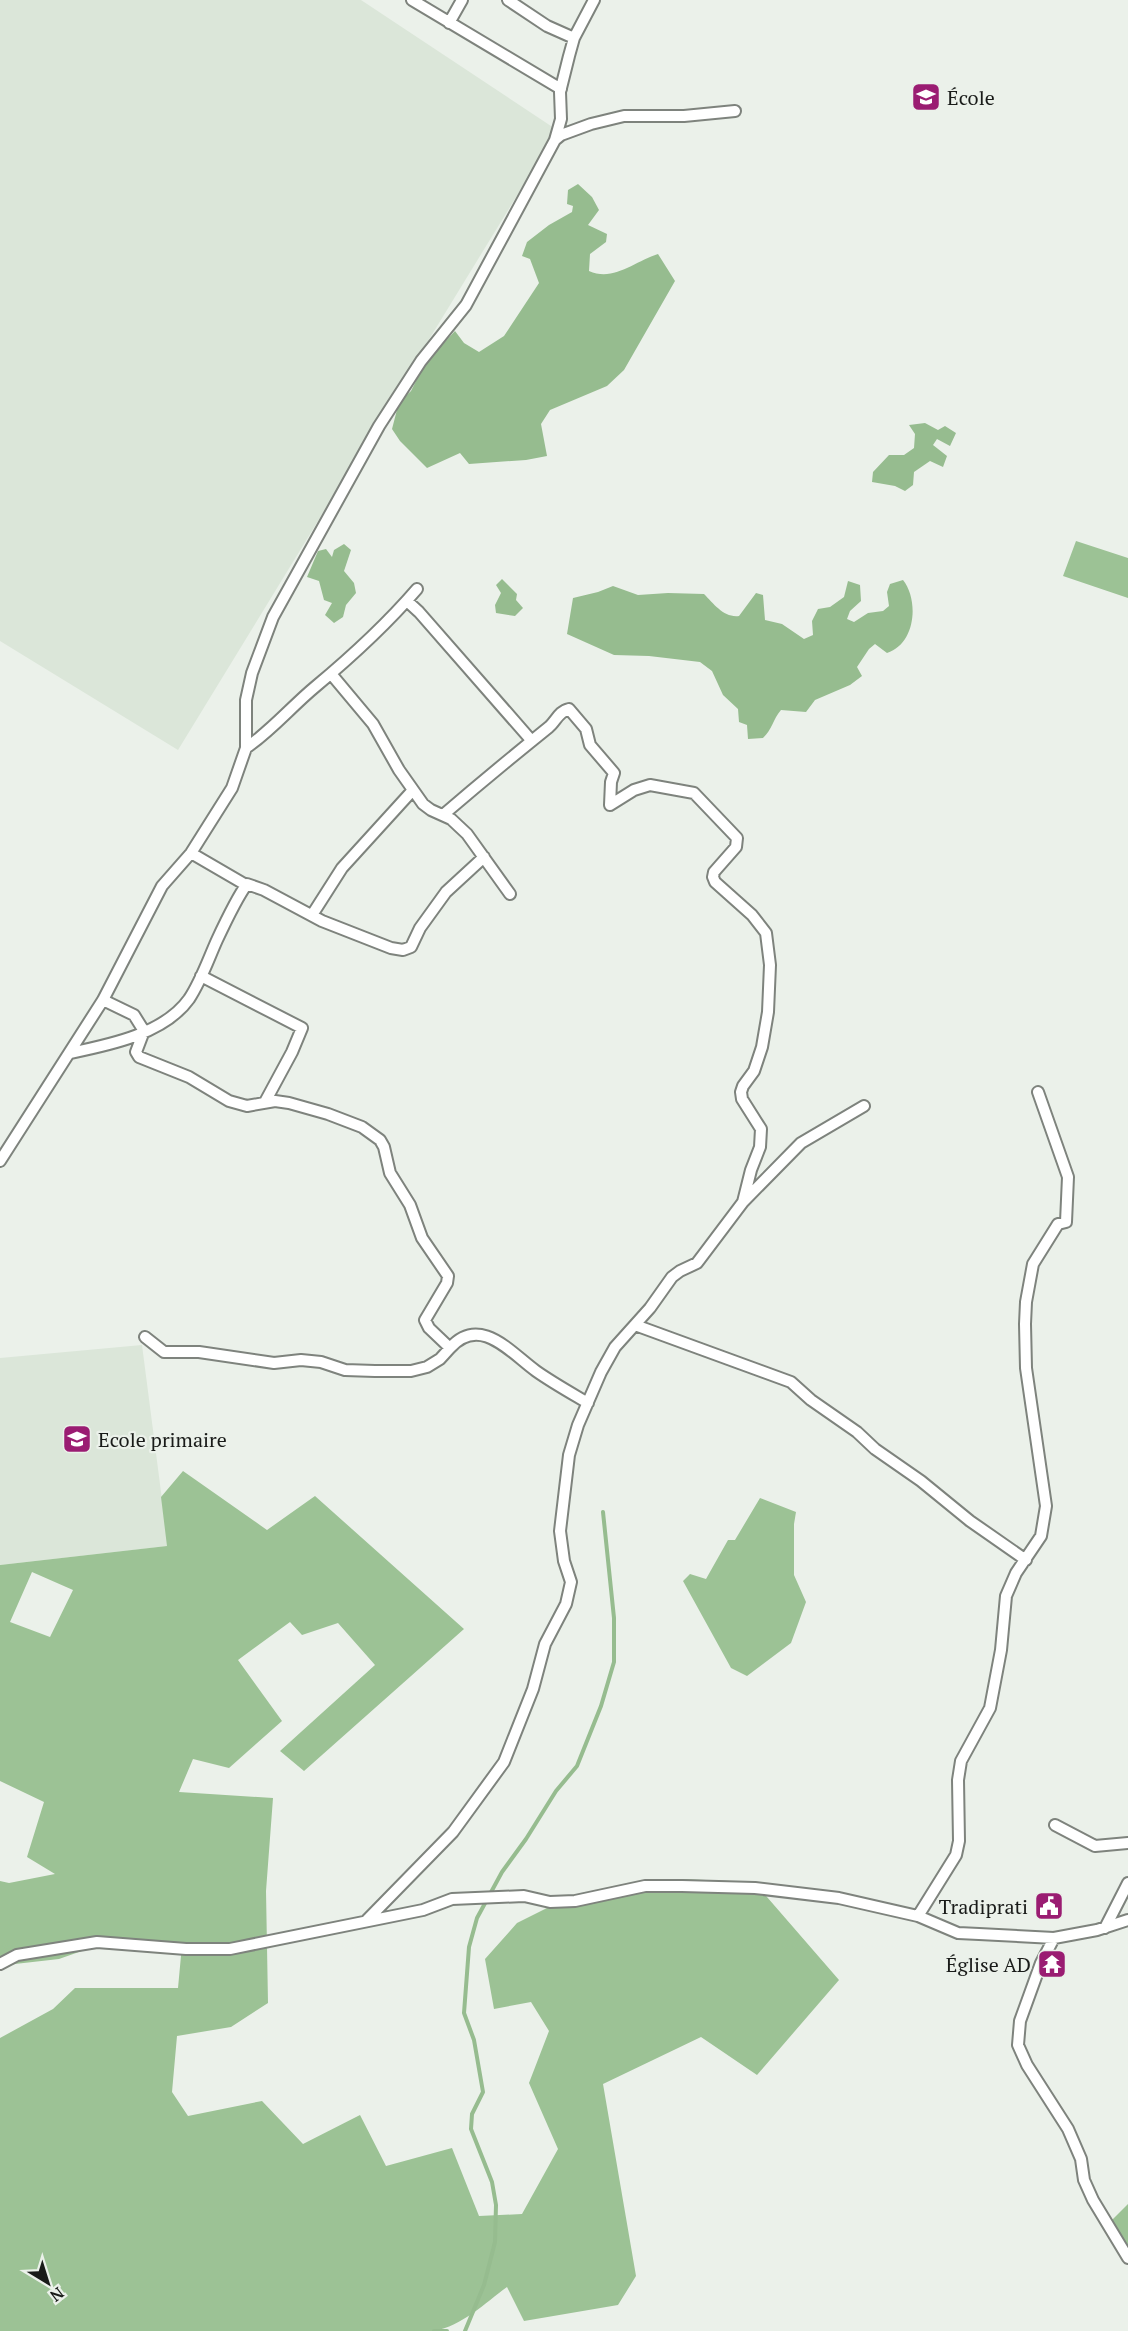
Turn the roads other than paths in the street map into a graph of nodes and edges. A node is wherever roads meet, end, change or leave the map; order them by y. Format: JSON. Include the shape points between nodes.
{"nodes":[{"id":1,"x":412,"y":0,"type":"edge"},
{"id":2,"x":462,"y":0,"type":"edge"},
{"id":3,"x":508,"y":0,"type":"edge"},
{"id":4,"x":594,"y":0,"type":"edge"},
{"id":5,"x":449,"y":23,"type":"junction"},
{"id":6,"x":574,"y":38,"type":"junction"},
{"id":7,"x":561,"y":89,"type":"junction"},
{"id":8,"x":735,"y":111,"type":"dead end"},
{"id":9,"x":555,"y":140,"type":"junction"},
{"id":10,"x":417,"y":589,"type":"dead end"},
{"id":11,"x":406,"y":601,"type":"junction"},
{"id":12,"x":332,"y":675,"type":"junction"},
{"id":13,"x":531,"y":740,"type":"junction"},
{"id":14,"x":246,"y":748,"type":"junction"},
{"id":15,"x":413,"y":790,"type":"junction"},
{"id":16,"x":443,"y":815,"type":"junction"},
{"id":17,"x":191,"y":853,"type":"junction"},
{"id":18,"x":484,"y":857,"type":"junction"},
{"id":19,"x":246,"y":885,"type":"junction"},
{"id":20,"x":510,"y":894,"type":"dead end"},
{"id":21,"x":312,"y":915,"type":"junction"},
{"id":22,"x":201,"y":976,"type":"junction"},
{"id":23,"x":103,"y":1000,"type":"junction"},
{"id":24,"x":144,"y":1031,"type":"junction"},
{"id":25,"x":70,"y":1053,"type":"junction"},
{"id":26,"x":1038,"y":1092,"type":"dead end"},
{"id":27,"x":265,"y":1102,"type":"junction"},
{"id":28,"x":864,"y":1106,"type":"dead end"},
{"id":29,"x":0,"y":1161,"type":"edge"},
{"id":30,"x":743,"y":1202,"type":"junction"},
{"id":31,"x":635,"y":1325,"type":"junction"},
{"id":32,"x":145,"y":1337,"type":"dead end"},
{"id":33,"x":450,"y":1348,"type":"junction"},
{"id":34,"x":588,"y":1403,"type":"junction"},
{"id":35,"x":1026,"y":1560,"type":"junction"},
{"id":36,"x":1055,"y":1825,"type":"dead end"},
{"id":37,"x":1128,"y":1844,"type":"edge"},
{"id":38,"x":1128,"y":1883,"type":"edge"},
{"id":39,"x":918,"y":1916,"type":"junction"},
{"id":40,"x":366,"y":1921,"type":"junction"},
{"id":41,"x":1127,"y":1922,"type":"edge"},
{"id":42,"x":1105,"y":1928,"type":"junction"},
{"id":43,"x":1053,"y":1938,"type":"junction"},
{"id":44,"x":0,"y":1964,"type":"edge"},
{"id":45,"x":1128,"y":2258,"type":"edge"}],
"edges":[{"from":1,"to":5,"type":"street"},
{"from":2,"to":5,"type":"street"},
{"from":3,"to":6,"type":"street","via":[[547,26]]},
{"from":4,"to":6,"type":"street"},
{"from":5,"to":7,"type":"street"},
{"from":6,"to":7,"type":"street"},
{"from":7,"to":9,"type":"street","via":[[561,119]]},
{"from":8,"to":9,"type":"street","via":[[624,116]]},
{"from":9,"to":14,"type":"street","via":[[466,305],[421,361],[379,426],[273,618],[246,700]]},
{"from":10,"to":11,"type":"street"},
{"from":11,"to":12,"type":"street"},
{"from":11,"to":13,"type":"street"},
{"from":12,"to":14,"type":"street"},
{"from":12,"to":15,"type":"street","via":[[373,724]]},
{"from":13,"to":16,"type":"street"},
{"from":13,"to":30,"type":"street","via":[[552,725],[563,710],[569,709],[586,729],[590,745],[614,773],[610,805],[650,785],[694,793],[736,838],[736,847],[713,877],[766,933],[770,965],[762,1047],[741,1092],[761,1129],[760,1147]]},
{"from":14,"to":17,"type":"street","via":[[232,788]]},
{"from":15,"to":16,"type":"street","via":[[426,807]]},
{"from":15,"to":21,"type":"street","via":[[342,868]]},
{"from":16,"to":18,"type":"street","via":[[467,834]]},
{"from":17,"to":19,"type":"street"},
{"from":17,"to":23,"type":"street","via":[[162,886]]},
{"from":18,"to":20,"type":"street"},
{"from":18,"to":21,"type":"street","via":[[446,892],[411,947],[403,950]]},
{"from":19,"to":21,"type":"street"},
{"from":19,"to":22,"type":"street"},
{"from":22,"to":24,"type":"street","via":[[181,1009]]},
{"from":22,"to":27,"type":"street","via":[[302,1028]]},
{"from":23,"to":24,"type":"street","via":[[134,1016]]},
{"from":23,"to":25,"type":"street"},
{"from":24,"to":25,"type":"street","via":[[122,1041]]},
{"from":24,"to":27,"type":"street","via":[[136,1052],[139,1057],[189,1077],[229,1101],[247,1106]]},
{"from":25,"to":29,"type":"street"},
{"from":26,"to":35,"type":"street","via":[[1068,1177],[1066,1222],[1058,1224],[1034,1264],[1026,1302],[1026,1368],[1046,1506],[1041,1536]]},
{"from":27,"to":33,"type":"street","via":[[289,1103],[328,1114],[362,1127],[380,1140],[390,1173],[410,1204],[422,1238],[448,1276],[425,1320]]},
{"from":28,"to":30,"type":"street","via":[[801,1143]]},
{"from":30,"to":31,"type":"street","via":[[697,1263],[672,1277]]},
{"from":31,"to":34,"type":"street","via":[[615,1347]]},
{"from":31,"to":35,"type":"street","via":[[791,1382]]},
{"from":32,"to":33,"type":"street","via":[[164,1352],[274,1363],[301,1360],[345,1370],[411,1371],[427,1367]]},
{"from":33,"to":34,"type":"street","via":[[466,1335],[487,1336]]},
{"from":34,"to":40,"type":"street","via":[[569,1455],[560,1531],[570,1582],[566,1604],[545,1644],[533,1689],[504,1762],[453,1832]]},
{"from":35,"to":39,"type":"street","via":[[1006,1596],[990,1708],[961,1761],[956,1855]]},
{"from":36,"to":37,"type":"street","via":[[1095,1846]]},
{"from":38,"to":42,"type":"street"},
{"from":39,"to":40,"type":"street","via":[[839,1898],[755,1888],[645,1886],[575,1901],[550,1902],[524,1896],[453,1899],[423,1910]]},
{"from":39,"to":43,"type":"street","via":[[958,1933]]},
{"from":40,"to":44,"type":"street","via":[[230,1949],[97,1942],[17,1955]]},
{"from":41,"to":42,"type":"street"},
{"from":42,"to":43,"type":"street"},
{"from":43,"to":45,"type":"street","via":[[1020,2021],[1018,2045],[1068,2128],[1093,2200]]}]}
